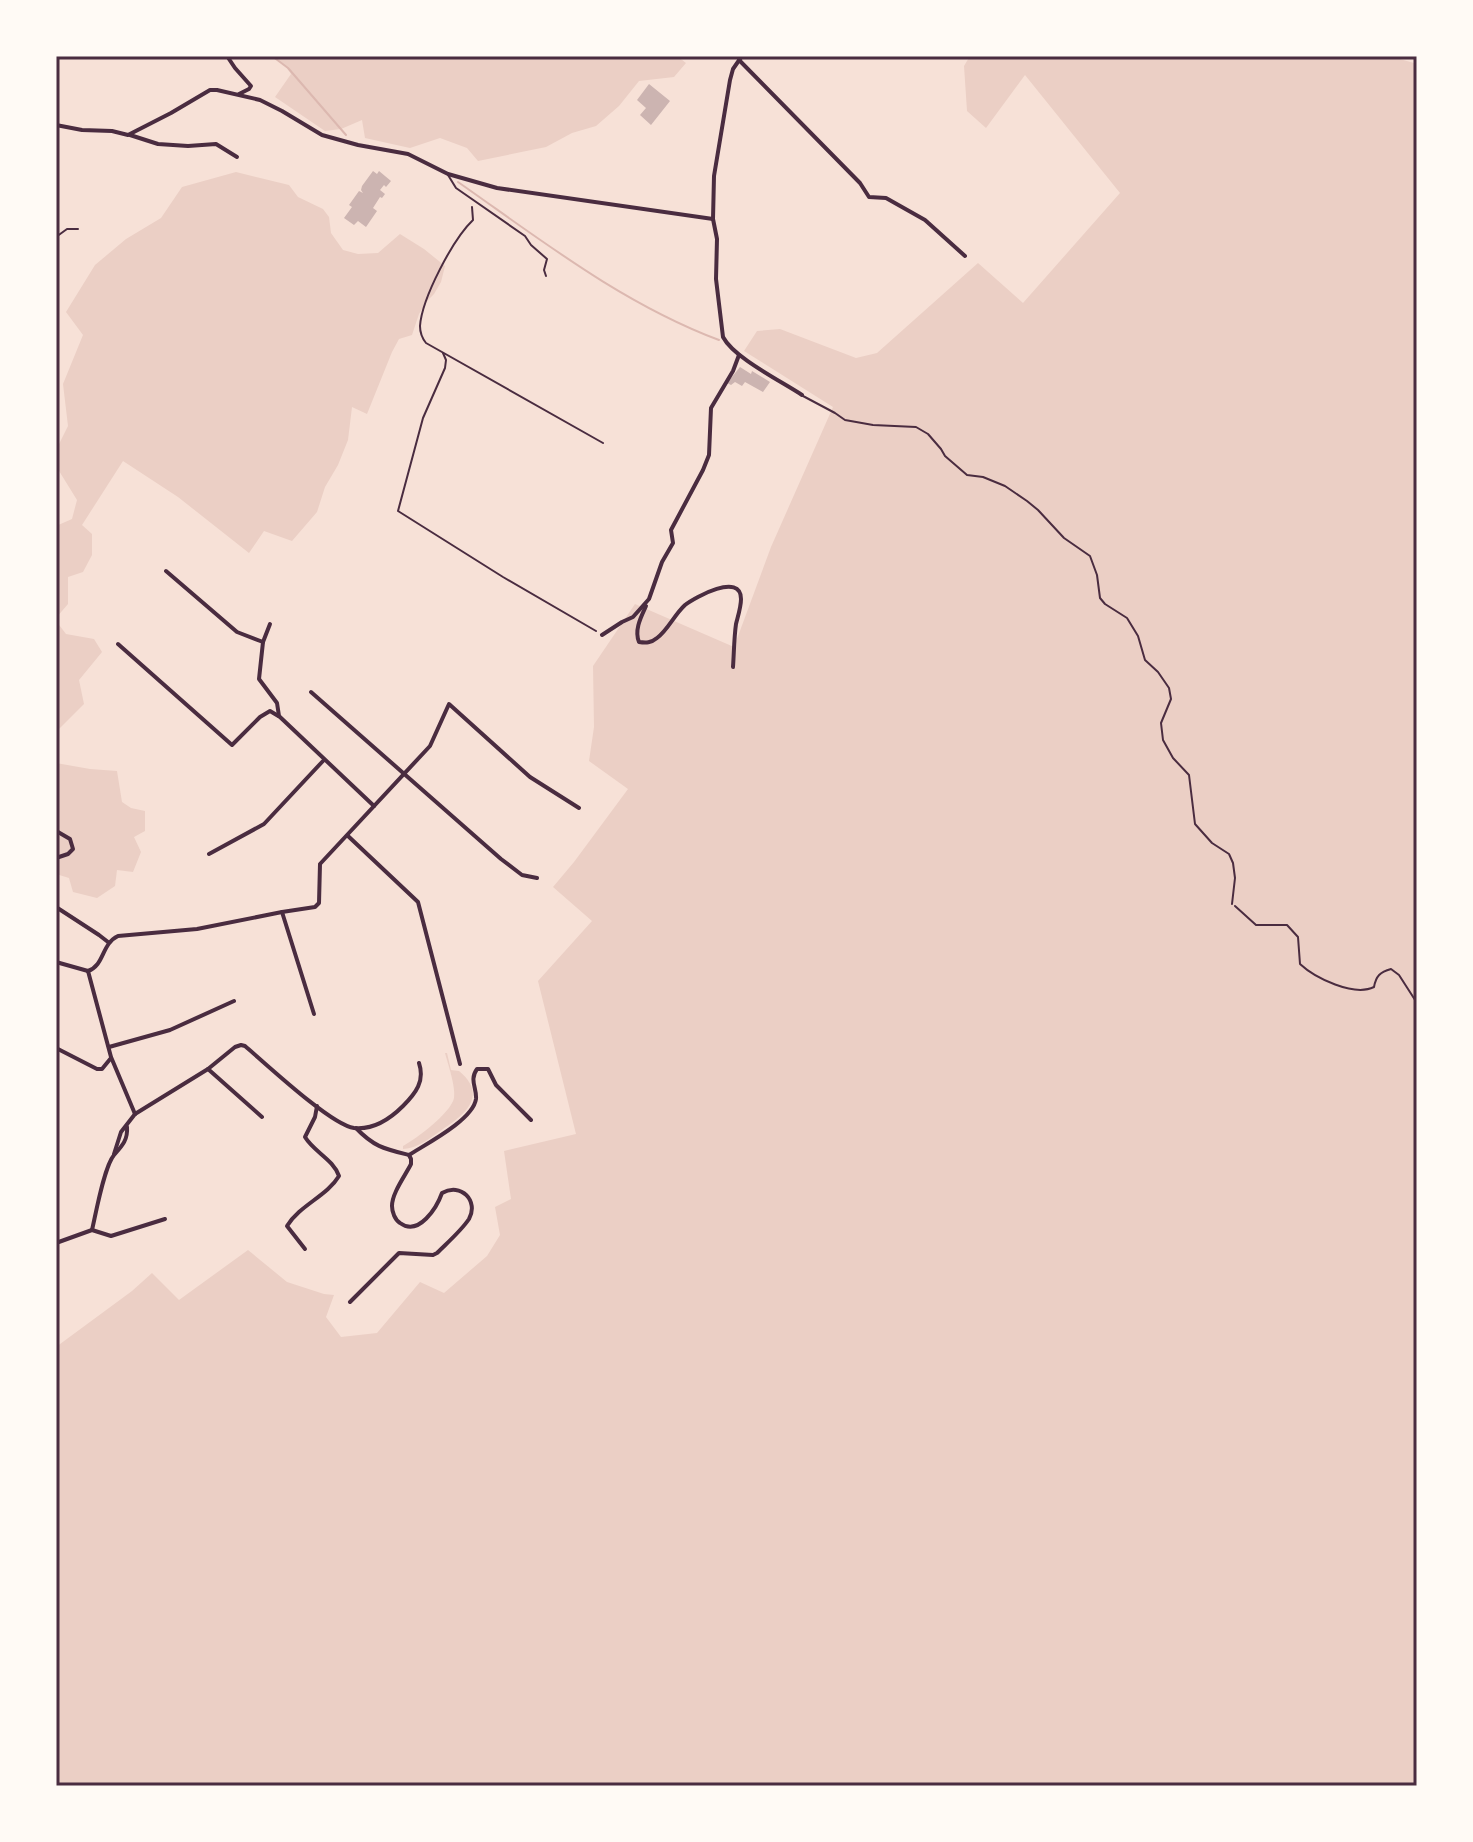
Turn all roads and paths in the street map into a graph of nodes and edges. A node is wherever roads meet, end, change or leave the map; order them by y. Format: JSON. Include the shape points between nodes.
{"nodes":[{"id":1,"x":227,"y":56,"type":"edge"},
{"id":2,"x":741,"y":58,"type":"edge"},
{"id":3,"x":235,"y":95,"type":"junction"},
{"id":4,"x":56,"y":125,"type":"edge"},
{"id":5,"x":128,"y":135,"type":"junction"},
{"id":6,"x":237,"y":157,"type":"dead end"},
{"id":7,"x":448,"y":174,"type":"junction"},
{"id":8,"x":470,"y":198,"type":"junction"},
{"id":9,"x":713,"y":219,"type":"junction"},
{"id":10,"x":78,"y":229,"type":"dead end"},
{"id":11,"x":56,"y":237,"type":"edge"},
{"id":12,"x":965,"y":256,"type":"dead end"},
{"id":13,"x":546,"y":276,"type":"dead end"},
{"id":14,"x":443,"y":353,"type":"junction"},
{"id":15,"x":739,"y":355,"type":"junction"},
{"id":16,"x":802,"y":395,"type":"joint"},
{"id":17,"x":603,"y":443,"type":"dead end"},
{"id":18,"x":166,"y":571,"type":"dead end"},
{"id":19,"x":649,"y":599,"type":"junction"},
{"id":20,"x":270,"y":624,"type":"dead end"},
{"id":21,"x":602,"y":635,"type":"joint"},
{"id":22,"x":263,"y":642,"type":"junction"},
{"id":23,"x":118,"y":644,"type":"dead end"},
{"id":24,"x":733,"y":667,"type":"dead end"},
{"id":25,"x":311,"y":692,"type":"dead end"},
{"id":26,"x":280,"y":717,"type":"junction"},
{"id":27,"x":324,"y":760,"type":"junction"},
{"id":28,"x":403,"y":774,"type":"junction"},
{"id":29,"x":374,"y":806,"type":"junction"},
{"id":30,"x":579,"y":808,"type":"dead end"},
{"id":31,"x":58,"y":832,"type":"dead end"},
{"id":32,"x":348,"y":836,"type":"junction"},
{"id":33,"x":209,"y":854,"type":"dead end"},
{"id":34,"x":56,"y":858,"type":"edge"},
{"id":35,"x":537,"y":878,"type":"dead end"},
{"id":36,"x":1232,"y":904,"type":"joint"},
{"id":37,"x":56,"y":907,"type":"edge"},
{"id":38,"x":282,"y":912,"type":"junction"},
{"id":39,"x":108,"y":942,"type":"junction"},
{"id":40,"x":56,"y":962,"type":"edge"},
{"id":41,"x":88,"y":971,"type":"junction"},
{"id":42,"x":234,"y":1001,"type":"dead end"},
{"id":43,"x":1417,"y":1003,"type":"edge"},
{"id":44,"x":314,"y":1014,"type":"dead end"},
{"id":45,"x":109,"y":1047,"type":"junction"},
{"id":46,"x":56,"y":1048,"type":"edge"},
{"id":47,"x":111,"y":1057,"type":"junction"},
{"id":48,"x":419,"y":1063,"type":"dead end"},
{"id":49,"x":460,"y":1064,"type":"dead end"},
{"id":50,"x":208,"y":1069,"type":"junction"},
{"id":51,"x":317,"y":1106,"type":"junction"},
{"id":52,"x":135,"y":1114,"type":"junction"},
{"id":53,"x":262,"y":1117,"type":"dead end"},
{"id":54,"x":531,"y":1120,"type":"dead end"},
{"id":55,"x":356,"y":1128,"type":"junction"},
{"id":56,"x":409,"y":1155,"type":"junction"},
{"id":57,"x":165,"y":1219,"type":"dead end"},
{"id":58,"x":92,"y":1230,"type":"junction"},
{"id":59,"x":56,"y":1243,"type":"edge"},
{"id":60,"x":305,"y":1249,"type":"dead end"},
{"id":61,"x":350,"y":1302,"type":"dead end"}],
"edges":[{"from":1,"to":3,"type":"street","via":[[251,86]]},
{"from":2,"to":9,"type":"street","via":[[730,80],[722,123]]},
{"from":2,"to":12,"type":"street","via":[[869,197],[886,198],[925,220]]},
{"from":3,"to":5,"type":"street","via":[[210,90]]},
{"from":3,"to":7,"type":"street","via":[[260,100],[322,135],[408,154]]},
{"from":4,"to":5,"type":"street"},
{"from":5,"to":6,"type":"street","via":[[158,144],[216,144]]},
{"from":7,"to":8,"type":"lane"},
{"from":7,"to":9,"type":"street","via":[[497,188]]},
{"from":8,"to":13,"type":"lane","via":[[525,236],[547,259]]},
{"from":8,"to":14,"type":"path","via":[[473,220],[445,259],[420,329],[426,343]]},
{"from":9,"to":15,"type":"street","via":[[723,337]]},
{"from":10,"to":11,"type":"lane"},
{"from":14,"to":17,"type":"path"},
{"from":14,"to":21,"type":"path","via":[[445,368],[423,418],[398,511]]},
{"from":15,"to":16,"type":"street"},
{"from":15,"to":19,"type":"street","via":[[711,408],[709,455],[671,530],[673,543]]},
{"from":16,"to":36,"type":"lane","via":[[845,420],[916,427],[967,475],[1005,486],[1090,556],[1100,598],[1127,618],[1145,660],[1169,688],[1163,740],[1189,775],[1195,824],[1233,863]]},
{"from":18,"to":22,"type":"street","via":[[237,632]]},
{"from":19,"to":21,"type":"street","via":[[633,617]]},
{"from":19,"to":24,"type":"street","via":[[637,629],[639,642],[654,641],[696,598],[722,587],[739,591]]},
{"from":20,"to":22,"type":"street"},
{"from":22,"to":26,"type":"street","via":[[259,679],[277,703]]},
{"from":23,"to":26,"type":"street","via":[[232,745],[270,711]]},
{"from":25,"to":28,"type":"street"},
{"from":26,"to":27,"type":"street"},
{"from":27,"to":29,"type":"street"},
{"from":27,"to":33,"type":"street","via":[[264,824]]},
{"from":28,"to":29,"type":"street"},
{"from":28,"to":30,"type":"street","via":[[430,746],[449,704],[530,777]]},
{"from":28,"to":35,"type":"street","via":[[506,863]]},
{"from":29,"to":32,"type":"street"},
{"from":31,"to":34,"type":"street","via":[[70,839],[73,849]]},
{"from":32,"to":38,"type":"street","via":[[320,864],[319,903]]},
{"from":32,"to":49,"type":"street","via":[[418,902]]},
{"from":36,"to":43,"type":"path","via":[[1256,925],[1287,925],[1298,937],[1300,964],[1307,971],[1345,989],[1366,991],[1391,969]]},
{"from":37,"to":39,"type":"street"},
{"from":38,"to":39,"type":"street","via":[[197,929],[118,936]]},
{"from":38,"to":44,"type":"street"},
{"from":39,"to":41,"type":"street","via":[[99,964]]},
{"from":40,"to":41,"type":"street"},
{"from":41,"to":45,"type":"street"},
{"from":42,"to":45,"type":"street","via":[[170,1030]]},
{"from":45,"to":47,"type":"street"},
{"from":46,"to":47,"type":"street","via":[[97,1069]]},
{"from":47,"to":52,"type":"street"},
{"from":48,"to":55,"type":"street","via":[[421,1081],[412,1097],[393,1116]]},
{"from":50,"to":51,"type":"street","via":[[235,1047],[245,1046]]},
{"from":50,"to":52,"type":"street"},
{"from":50,"to":53,"type":"street"},
{"from":51,"to":55,"type":"street"},
{"from":51,"to":60,"type":"street","via":[[305,1137],[339,1176],[287,1226]]},
{"from":52,"to":58,"type":"street","via":[[121,1132],[108,1166]]},
{"from":54,"to":56,"type":"street","via":[[496,1085],[488,1069],[477,1069],[470,1113]]},
{"from":55,"to":56,"type":"street","via":[[380,1148]]},
{"from":56,"to":61,"type":"street","via":[[411,1164],[392,1203],[398,1222],[419,1224],[451,1189],[467,1196],[470,1217],[433,1255],[395,1256]]},
{"from":57,"to":58,"type":"street","via":[[111,1236]]},
{"from":58,"to":59,"type":"street"}]}
